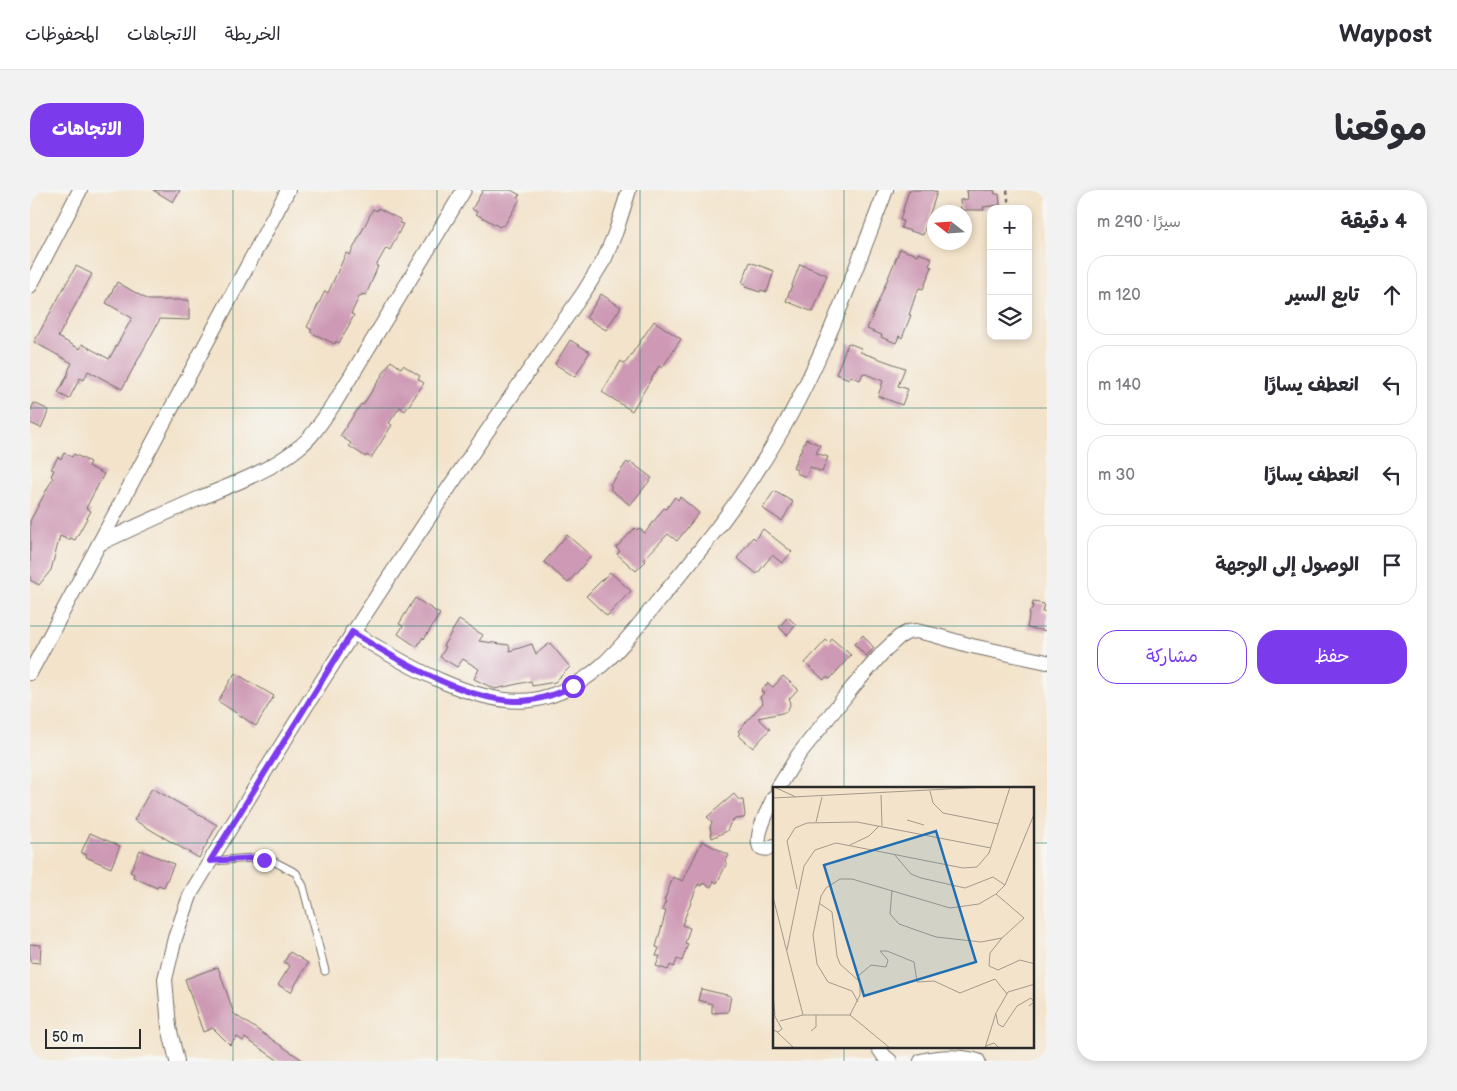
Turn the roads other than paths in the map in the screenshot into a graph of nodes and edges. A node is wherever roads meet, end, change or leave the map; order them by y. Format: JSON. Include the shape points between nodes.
{"nodes":[{"id":1,"x":80,"y":190,"type":"edge"},
{"id":2,"x":288,"y":190,"type":"edge"},
{"id":3,"x":464,"y":190,"type":"edge"},
{"id":4,"x":629,"y":190,"type":"edge"},
{"id":5,"x":886,"y":190,"type":"edge"},
{"id":6,"x":30,"y":286,"type":"edge"},
{"id":7,"x":99,"y":544,"type":"junction"},
{"id":8,"x":352,"y":632,"type":"junction"},
{"id":9,"x":1047,"y":662,"type":"edge"},
{"id":10,"x":30,"y":673,"type":"edge"},
{"id":11,"x":779,"y":787,"type":"edge"},
{"id":12,"x":773,"y":799,"type":"edge"},
{"id":13,"x":773,"y":847,"type":"edge"},
{"id":14,"x":210,"y":861,"type":"junction"},
{"id":15,"x":325,"y":971,"type":"dead end"},
{"id":16,"x":879,"y":1048,"type":"edge"},
{"id":17,"x":177,"y":1061,"type":"edge"},
{"id":18,"x":890,"y":1061,"type":"edge"},
{"id":19,"x":921,"y":1061,"type":"edge"},
{"id":20,"x":978,"y":1061,"type":"edge"}],
"edges":[{"from":1,"to":6,"type":"street"},
{"from":2,"to":7,"type":"street"},
{"from":3,"to":7,"type":"street","via":[[334,404],[299,448],[232,484]]},
{"from":4,"to":8,"type":"street","via":[[605,258],[584,292]]},
{"from":5,"to":8,"type":"street","via":[[817,361],[757,471],[714,532],[659,600],[613,656],[586,680],[537,699],[515,701],[477,695],[438,679]]},
{"from":7,"to":10,"type":"street"},
{"from":8,"to":14,"type":"street"},
{"from":9,"to":11,"type":"street","via":[[916,631],[908,632],[884,651],[852,688],[799,754]]},
{"from":12,"to":13,"type":"street","via":[[758,840],[764,849]]},
{"from":14,"to":15,"type":"lane","via":[[253,858],[275,862],[296,872],[303,886]]},
{"from":14,"to":17,"type":"street","via":[[191,893],[175,938],[166,979],[169,1027]]},
{"from":16,"to":18,"type":"street"},
{"from":19,"to":20,"type":"street","via":[[961,1057]]}]}
